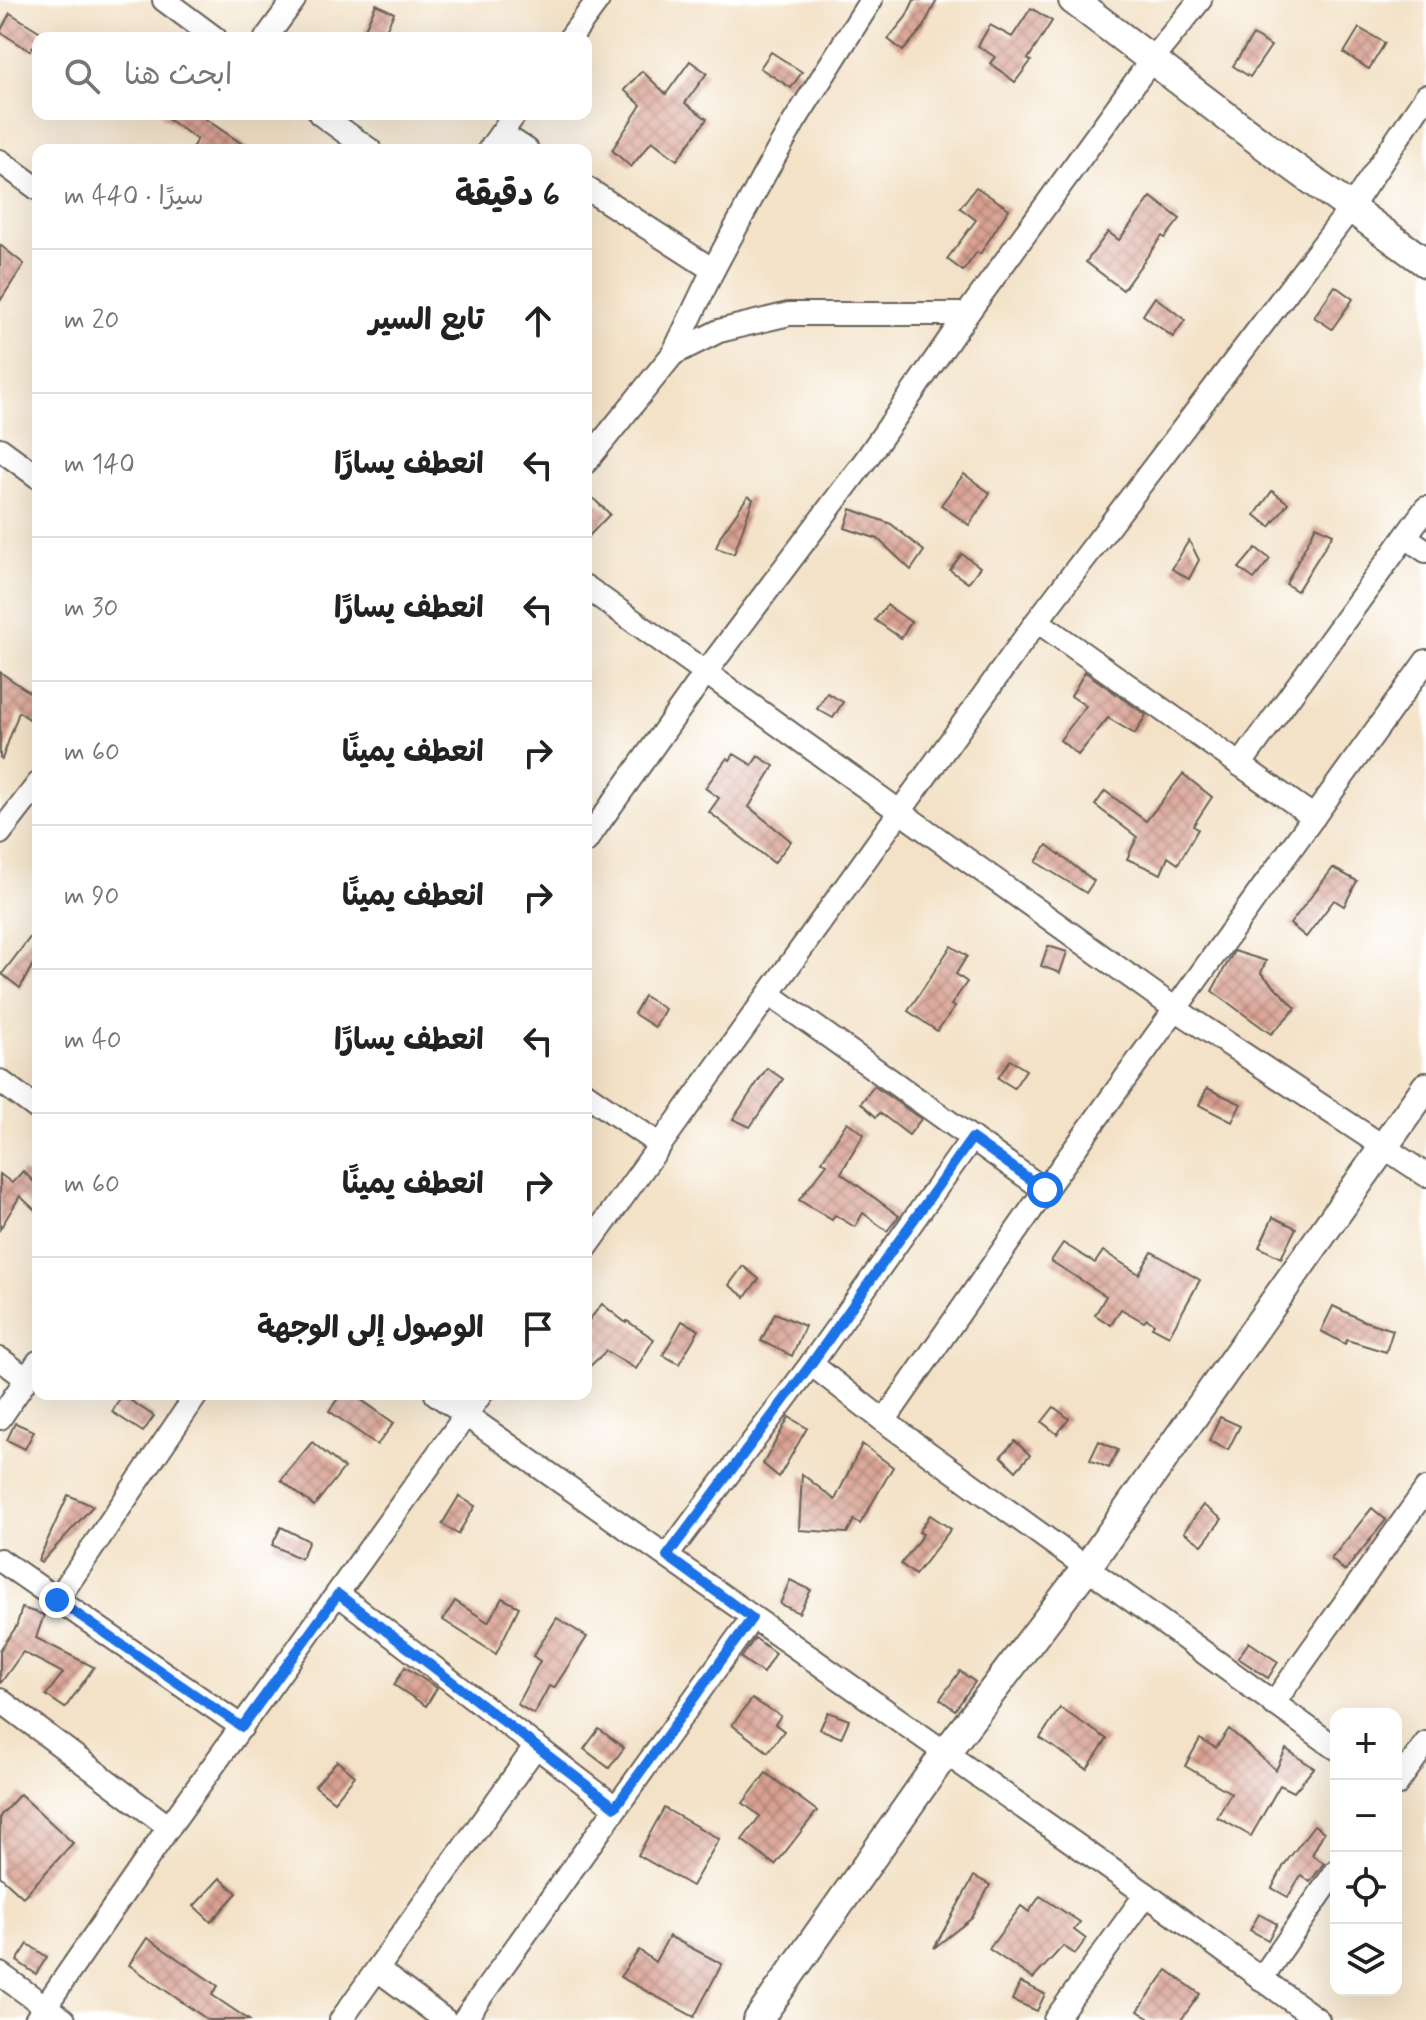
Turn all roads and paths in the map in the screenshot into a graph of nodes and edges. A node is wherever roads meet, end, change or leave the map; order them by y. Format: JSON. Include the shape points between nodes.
{"nodes":[{"id":1,"x":164,"y":0,"type":"edge"},
{"id":2,"x":294,"y":0,"type":"edge"},
{"id":3,"x":598,"y":0,"type":"edge"},
{"id":4,"x":871,"y":0,"type":"edge"},
{"id":5,"x":1073,"y":0,"type":"edge"},
{"id":6,"x":1200,"y":0,"type":"edge"},
{"id":7,"x":207,"y":32,"type":"edge"},
{"id":8,"x":270,"y":32,"type":"edge"},
{"id":9,"x":574,"y":32,"type":"edge"},
{"id":10,"x":1152,"y":59,"type":"junction"},
{"id":11,"x":1426,"y":96,"type":"edge"},
{"id":12,"x":328,"y":120,"type":"edge"},
{"id":13,"x":511,"y":120,"type":"edge"},
{"id":14,"x":495,"y":142,"type":"edge"},
{"id":15,"x":362,"y":144,"type":"edge"},
{"id":16,"x":0,"y":161,"type":"edge"},
{"id":17,"x":32,"y":185,"type":"edge"},
{"id":18,"x":592,"y":192,"type":"edge"},
{"id":19,"x":1350,"y":209,"type":"junction"},
{"id":20,"x":1426,"y":263,"type":"edge"},
{"id":21,"x":713,"y":270,"type":"junction"},
{"id":22,"x":967,"y":314,"type":"junction"},
{"id":23,"x":673,"y":354,"type":"junction"},
{"id":24,"x":0,"y":449,"type":"edge"},
{"id":25,"x":592,"y":455,"type":"edge"},
{"id":26,"x":32,"y":473,"type":"edge"},
{"id":27,"x":1426,"y":508,"type":"edge"},
{"id":28,"x":1406,"y":537,"type":"junction"},
{"id":29,"x":1426,"y":551,"type":"edge"},
{"id":30,"x":592,"y":591,"type":"edge"},
{"id":31,"x":1037,"y":621,"type":"junction"},
{"id":32,"x":1426,"y":661,"type":"edge"},
{"id":33,"x":706,"y":672,"type":"junction"},
{"id":34,"x":1240,"y":765,"type":"junction"},
{"id":35,"x":32,"y":792,"type":"edge"},
{"id":36,"x":901,"y":810,"type":"junction"},
{"id":37,"x":1314,"y":817,"type":"junction"},
{"id":38,"x":0,"y":833,"type":"edge"},
{"id":39,"x":592,"y":833,"type":"edge"},
{"id":40,"x":769,"y":994,"type":"junction"},
{"id":41,"x":1177,"y":1010,"type":"junction"},
{"id":42,"x":0,"y":1081,"type":"edge"},
{"id":43,"x":1426,"y":1087,"type":"edge"},
{"id":44,"x":592,"y":1098,"type":"edge"},
{"id":45,"x":32,"y":1105,"type":"edge"},
{"id":46,"x":972,"y":1138,"type":"junction"},
{"id":47,"x":660,"y":1145,"type":"junction"},
{"id":48,"x":1384,"y":1146,"type":"junction"},
{"id":49,"x":1426,"y":1175,"type":"edge"},
{"id":50,"x":1045,"y":1190,"type":"junction"},
{"id":51,"x":592,"y":1240,"type":"edge"},
{"id":52,"x":0,"y":1359,"type":"edge"},
{"id":53,"x":811,"y":1364,"type":"junction"},
{"id":54,"x":32,"y":1370,"type":"edge"},
{"id":55,"x":193,"y":1400,"type":"edge"},
{"id":56,"x":445,"y":1400,"type":"edge"},
{"id":57,"x":477,"y":1400,"type":"edge"},
{"id":58,"x":466,"y":1415,"type":"junction"},
{"id":59,"x":0,"y":1418,"type":"edge"},
{"id":60,"x":884,"y":1421,"type":"junction"},
{"id":61,"x":1426,"y":1489,"type":"edge"},
{"id":62,"x":667,"y":1556,"type":"junction"},
{"id":63,"x":0,"y":1560,"type":"edge"},
{"id":64,"x":1087,"y":1567,"type":"junction"},
{"id":65,"x":338,"y":1594,"type":"junction"},
{"id":66,"x":57,"y":1600,"type":"junction"},
{"id":67,"x":752,"y":1618,"type":"junction"},
{"id":68,"x":0,"y":1700,"type":"edge"},
{"id":69,"x":1273,"y":1704,"type":"junction"},
{"id":70,"x":242,"y":1727,"type":"junction"},
{"id":71,"x":1426,"y":1743,"type":"edge"},
{"id":72,"x":1330,"y":1744,"type":"edge"},
{"id":73,"x":536,"y":1746,"type":"junction"},
{"id":74,"x":946,"y":1752,"type":"junction"},
{"id":75,"x":1400,"y":1780,"type":"edge"},
{"id":76,"x":615,"y":1807,"type":"junction"},
{"id":77,"x":169,"y":1827,"type":"junction"},
{"id":78,"x":1330,"y":1880,"type":"edge"},
{"id":79,"x":1146,"y":1894,"type":"junction"},
{"id":80,"x":378,"y":1970,"type":"junction"},
{"id":81,"x":0,"y":1974,"type":"edge"},
{"id":82,"x":1261,"y":1979,"type":"junction"},
{"id":83,"x":49,"y":2016,"type":"edge"},
{"id":84,"x":341,"y":2020,"type":"edge"},
{"id":85,"x":445,"y":2020,"type":"edge"},
{"id":86,"x":464,"y":2020,"type":"edge"},
{"id":87,"x":758,"y":2020,"type":"edge"},
{"id":88,"x":1055,"y":2020,"type":"edge"},
{"id":89,"x":1318,"y":2020,"type":"edge"}],
"edges":[{"from":1,"to":7,"type":"street"},
{"from":2,"to":8,"type":"street"},
{"from":3,"to":9,"type":"street"},
{"from":4,"to":21,"type":"street","via":[[794,122]]},
{"from":5,"to":10,"type":"street"},
{"from":6,"to":10,"type":"street"},
{"from":10,"to":19,"type":"street"},
{"from":10,"to":22,"type":"street"},
{"from":11,"to":19,"type":"street"},
{"from":12,"to":15,"type":"street"},
{"from":13,"to":14,"type":"street"},
{"from":16,"to":17,"type":"street"},
{"from":18,"to":21,"type":"street"},
{"from":19,"to":20,"type":"street"},
{"from":19,"to":31,"type":"street"},
{"from":21,"to":23,"type":"street"},
{"from":22,"to":23,"type":"street","via":[[789,314],[719,331]]},
{"from":22,"to":33,"type":"street","via":[[867,458]]},
{"from":23,"to":25,"type":"street"},
{"from":24,"to":26,"type":"street"},
{"from":27,"to":28,"type":"street"},
{"from":28,"to":29,"type":"street"},
{"from":28,"to":34,"type":"street"},
{"from":30,"to":33,"type":"street"},
{"from":31,"to":34,"type":"street"},
{"from":31,"to":36,"type":"street"},
{"from":32,"to":37,"type":"street"},
{"from":33,"to":36,"type":"street"},
{"from":33,"to":39,"type":"street"},
{"from":34,"to":37,"type":"street"},
{"from":35,"to":38,"type":"street"},
{"from":36,"to":40,"type":"street"},
{"from":36,"to":41,"type":"street"},
{"from":37,"to":41,"type":"street"},
{"from":40,"to":46,"type":"street"},
{"from":40,"to":47,"type":"street"},
{"from":41,"to":48,"type":"street"},
{"from":41,"to":50,"type":"street"},
{"from":42,"to":45,"type":"street"},
{"from":43,"to":48,"type":"street"},
{"from":44,"to":47,"type":"street"},
{"from":46,"to":50,"type":"street"},
{"from":46,"to":53,"type":"street"},
{"from":47,"to":51,"type":"street"},
{"from":48,"to":49,"type":"street"},
{"from":48,"to":64,"type":"street"},
{"from":50,"to":60,"type":"street"},
{"from":52,"to":54,"type":"street"},
{"from":53,"to":60,"type":"street"},
{"from":53,"to":62,"type":"street"},
{"from":54,"to":59,"type":"street"},
{"from":55,"to":66,"type":"street"},
{"from":56,"to":58,"type":"street"},
{"from":57,"to":58,"type":"street"},
{"from":58,"to":62,"type":"street"},
{"from":58,"to":65,"type":"street"},
{"from":60,"to":64,"type":"street"},
{"from":61,"to":69,"type":"street"},
{"from":62,"to":67,"type":"street"},
{"from":63,"to":66,"type":"street"},
{"from":64,"to":69,"type":"street"},
{"from":64,"to":74,"type":"street"},
{"from":65,"to":70,"type":"street"},
{"from":65,"to":73,"type":"street"},
{"from":66,"to":70,"type":"street"},
{"from":67,"to":74,"type":"street"},
{"from":67,"to":76,"type":"street"},
{"from":68,"to":77,"type":"street"},
{"from":69,"to":72,"type":"street"},
{"from":70,"to":77,"type":"street"},
{"from":71,"to":75,"type":"street"},
{"from":73,"to":76,"type":"street"},
{"from":73,"to":80,"type":"street"},
{"from":74,"to":79,"type":"street"},
{"from":74,"to":87,"type":"street"},
{"from":76,"to":86,"type":"street"},
{"from":77,"to":83,"type":"street"},
{"from":78,"to":82,"type":"street"},
{"from":79,"to":82,"type":"street"},
{"from":79,"to":88,"type":"street"},
{"from":80,"to":84,"type":"street"},
{"from":80,"to":85,"type":"street"},
{"from":81,"to":83,"type":"street"},
{"from":82,"to":89,"type":"street"}]}
